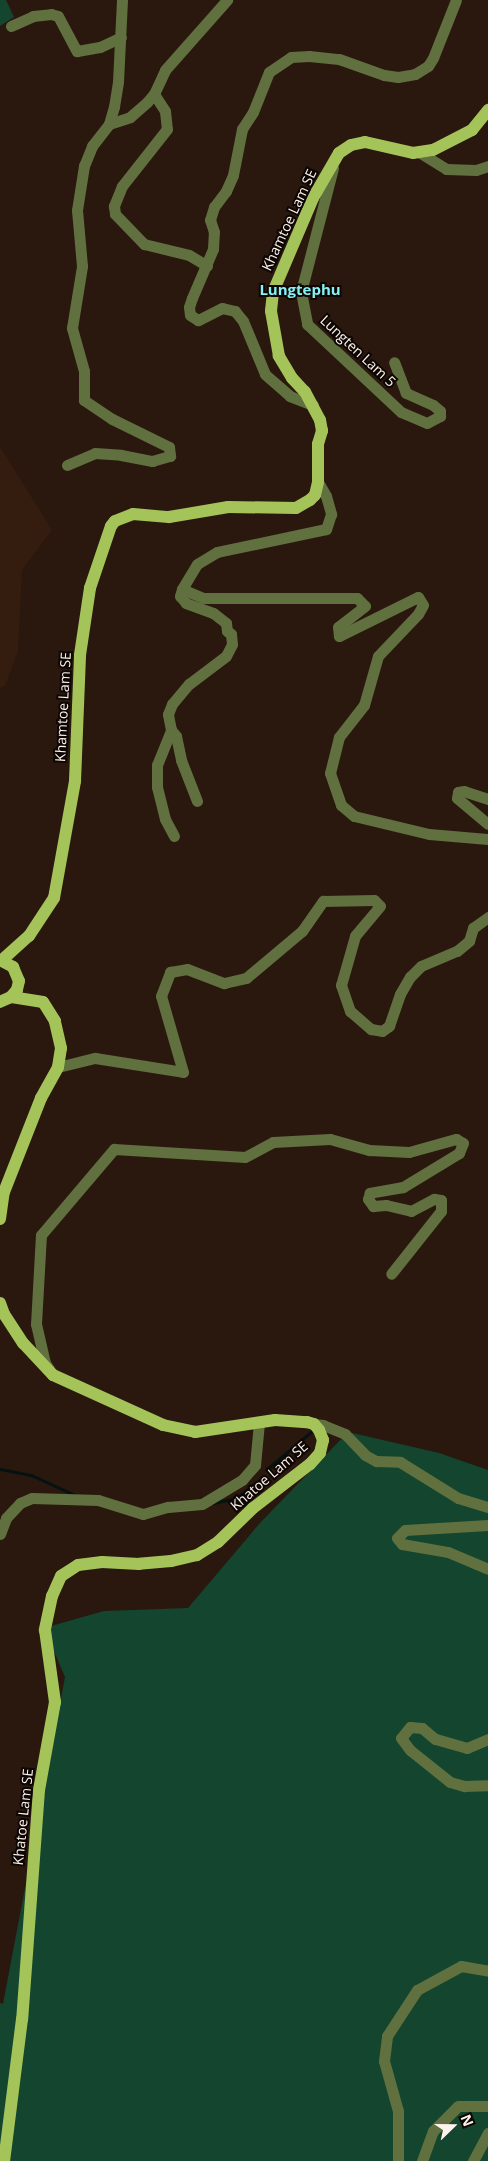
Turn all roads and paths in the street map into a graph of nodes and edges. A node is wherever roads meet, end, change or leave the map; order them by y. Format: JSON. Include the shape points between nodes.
{"nodes":[{"id":1,"x":122,"y":0,"type":"edge"},
{"id":2,"x":227,"y":0,"type":"edge"},
{"id":3,"x":456,"y":0,"type":"edge"},
{"id":4,"x":10,"y":26,"type":"dead end"},
{"id":5,"x":121,"y":38,"type":"junction"},
{"id":6,"x":154,"y":94,"type":"junction"},
{"id":7,"x":488,"y":110,"type":"edge"},
{"id":8,"x":110,"y":124,"type":"junction"},
{"id":9,"x":419,"y":152,"type":"junction"},
{"id":10,"x":334,"y":162,"type":"junction"},
{"id":11,"x":488,"y":166,"type":"edge"},
{"id":12,"x":207,"y":266,"type":"junction"},
{"id":13,"x":394,"y":362,"type":"dead end"},
{"id":14,"x":312,"y":405,"type":"junction"},
{"id":15,"x":67,"y":465,"type":"dead end"},
{"id":16,"x":318,"y":482,"type":"junction"},
{"id":17,"x":182,"y":588,"type":"junction"},
{"id":18,"x":171,"y":730,"type":"junction"},
{"id":19,"x":488,"y":799,"type":"edge"},
{"id":20,"x":197,"y":801,"type":"dead end"},
{"id":21,"x":488,"y":824,"type":"edge"},
{"id":22,"x":174,"y":836,"type":"dead end"},
{"id":23,"x":488,"y":839,"type":"edge"},
{"id":24,"x":488,"y":917,"type":"edge"},
{"id":25,"x":20,"y":944,"type":"junction"},
{"id":26,"x":1,"y":960,"type":"edge"},
{"id":27,"x":13,"y":967,"type":"junction"},
{"id":28,"x":19,"y":980,"type":"junction"},
{"id":29,"x":6,"y":1000,"type":"edge"},
{"id":30,"x":36,"y":1000,"type":"junction"},
{"id":31,"x":58,"y":1067,"type":"junction"},
{"id":32,"x":0,"y":1219,"type":"edge"},
{"id":33,"x":391,"y":1274,"type":"dead end"},
{"id":34,"x":0,"y":1304,"type":"edge"},
{"id":35,"x":53,"y":1375,"type":"junction"},
{"id":36,"x":259,"y":1423,"type":"junction"},
{"id":37,"x":314,"y":1424,"type":"junction"},
{"id":38,"x":488,"y":1507,"type":"edge"},
{"id":39,"x":488,"y":1525,"type":"edge"},
{"id":40,"x":0,"y":1534,"type":"edge"},
{"id":41,"x":488,"y":1569,"type":"edge"},
{"id":42,"x":488,"y":1739,"type":"edge"},
{"id":43,"x":488,"y":1785,"type":"edge"},
{"id":44,"x":488,"y":1971,"type":"edge"},
{"id":45,"x":488,"y":2106,"type":"edge"},
{"id":46,"x":488,"y":2134,"type":"edge"},
{"id":47,"x":4,"y":2161,"type":"edge"},
{"id":48,"x":398,"y":2161,"type":"edge"},
{"id":49,"x":422,"y":2161,"type":"edge"},
{"id":50,"x":474,"y":2161,"type":"edge"}],
"edges":[{"from":1,"to":5,"type":"street"},
{"from":2,"to":6,"type":"street","via":[[165,70]]},
{"from":3,"to":12,"type":"street","via":[[433,58],[428,66],[415,74],[384,75],[339,59],[309,56],[291,58],[269,72],[242,130],[233,175],[214,207],[210,220],[214,232],[213,249]]},
{"from":4,"to":5,"type":"street","via":[[33,16],[58,16],[77,51]]},
{"from":5,"to":8,"type":"street","via":[[118,82]]},
{"from":6,"to":8,"type":"street","via":[[130,117]]},
{"from":6,"to":12,"type":"street","via":[[166,111],[167,129],[122,186],[114,206],[115,214],[144,244],[189,255]]},
{"from":7,"to":9,"type":"main road","name":"Khamtoe Lam SE","via":[[464,137],[433,150]]},
{"from":8,"to":15,"type":"street","via":[[92,146],[84,166],[77,210],[82,266],[72,328],[84,371],[84,400],[112,419],[169,447],[170,456],[152,461],[95,453]]},
{"from":9,"to":10,"type":"main road","name":"Khamtoe Lam SE","via":[[365,142],[351,146]]},
{"from":9,"to":11,"type":"street","via":[[446,169],[476,170]]},
{"from":10,"to":13,"type":"street","name":"Lungten Lam 5","via":[[301,292],[307,324],[401,412],[427,423],[440,416],[440,410],[433,405],[406,393]]},
{"from":10,"to":14,"type":"main road","name":"Khamtoe Lam SE","via":[[313,198],[271,300],[279,356]]},
{"from":12,"to":14,"type":"street","via":[[189,307],[192,318],[200,320],[222,308],[235,311],[243,321],[260,365],[269,378],[290,396]]},
{"from":14,"to":16,"type":"main road","name":"Khamtoe Lam SE","via":[[322,431],[318,444]]},
{"from":16,"to":17,"type":"street","via":[[331,514],[326,530],[217,552],[197,564]]},
{"from":16,"to":25,"type":"main road","name":"Khamtoe Lam SE","via":[[315,495],[296,508],[228,507],[169,517],[133,514],[115,520],[111,526],[90,588],[80,655],[75,781],[62,866],[53,900]]},
{"from":17,"to":18,"type":"street","via":[[180,596],[186,603],[213,613],[226,624],[232,644],[226,656],[189,684],[172,704],[168,714]]},
{"from":17,"to":23,"type":"street","via":[[203,598],[357,598],[365,606],[338,627],[339,636],[418,597],[423,606],[418,614],[378,656],[364,705],[339,737],[330,773],[341,805],[354,816],[429,834]]},
{"from":18,"to":20,"type":"street","via":[[176,736]]},
{"from":18,"to":22,"type":"street","via":[[163,745],[156,787],[165,819]]},
{"from":19,"to":21,"type":"street","via":[[464,791],[458,792],[457,798]]},
{"from":24,"to":31,"type":"street","via":[[474,928],[469,941],[457,951],[420,966],[400,994],[389,1026],[382,1031],[371,1029],[350,1011],[341,985],[355,936],[380,906],[374,900],[323,901],[302,931],[246,978],[224,983],[187,969],[170,972],[161,996],[183,1072],[95,1058]]},
{"from":25,"to":26,"type":"main road","name":"Khamtoe Lam SE"},
{"from":25,"to":27,"type":"main road","name":"Khamtoe Lam SE"},
{"from":26,"to":27,"type":"main road"},
{"from":27,"to":28,"type":"main road"},
{"from":28,"to":29,"type":"main road","via":[[17,990]]},
{"from":28,"to":30,"type":"main road"},
{"from":29,"to":30,"type":"main road"},
{"from":30,"to":31,"type":"main road","via":[[43,1002],[55,1021],[61,1048]]},
{"from":31,"to":32,"type":"main road","via":[[41,1098],[4,1192]]},
{"from":33,"to":35,"type":"street","via":[[441,1211],[441,1200],[411,1211],[386,1205],[373,1206],[368,1199],[370,1193],[403,1187],[459,1153],[463,1143],[456,1139],[409,1152],[369,1150],[330,1139],[273,1142],[245,1156],[114,1149],[41,1235],[36,1324],[45,1364]]},
{"from":34,"to":35,"type":"main road","name":"Khatoe Lam SE","via":[[23,1344]]},
{"from":35,"to":36,"type":"main road","name":"Khatoe Lam SE","via":[[163,1425],[195,1432]]},
{"from":36,"to":37,"type":"main road","name":"Khatoe Lam SE","via":[[290,1420]]},
{"from":36,"to":40,"type":"street","via":[[255,1465],[242,1480],[202,1504],[168,1506],[143,1514],[98,1500],[32,1498],[20,1503],[6,1518]]},
{"from":37,"to":38,"type":"street","via":[[345,1434],[365,1455],[376,1461],[400,1462],[458,1498]]},
{"from":37,"to":47,"type":"main road","name":"Khatoe Lam SE","via":[[323,1440],[320,1453],[253,1508],[218,1542],[197,1555],[171,1560],[78,1565],[61,1576],[52,1596],[45,1630],[55,1702],[39,1790],[22,2019]]},
{"from":39,"to":41,"type":"street","via":[[406,1530],[397,1538],[402,1544],[448,1552]]},
{"from":42,"to":43,"type":"street","via":[[467,1748],[435,1739],[422,1728],[410,1727],[401,1738],[410,1750],[450,1782],[464,1786]]},
{"from":44,"to":48,"type":"street","via":[[461,1966],[417,1990],[387,2036],[384,2061],[398,2112]]},
{"from":45,"to":49,"type":"street","via":[[458,2106],[433,2131]]},
{"from":46,"to":50,"type":"street"}]}
